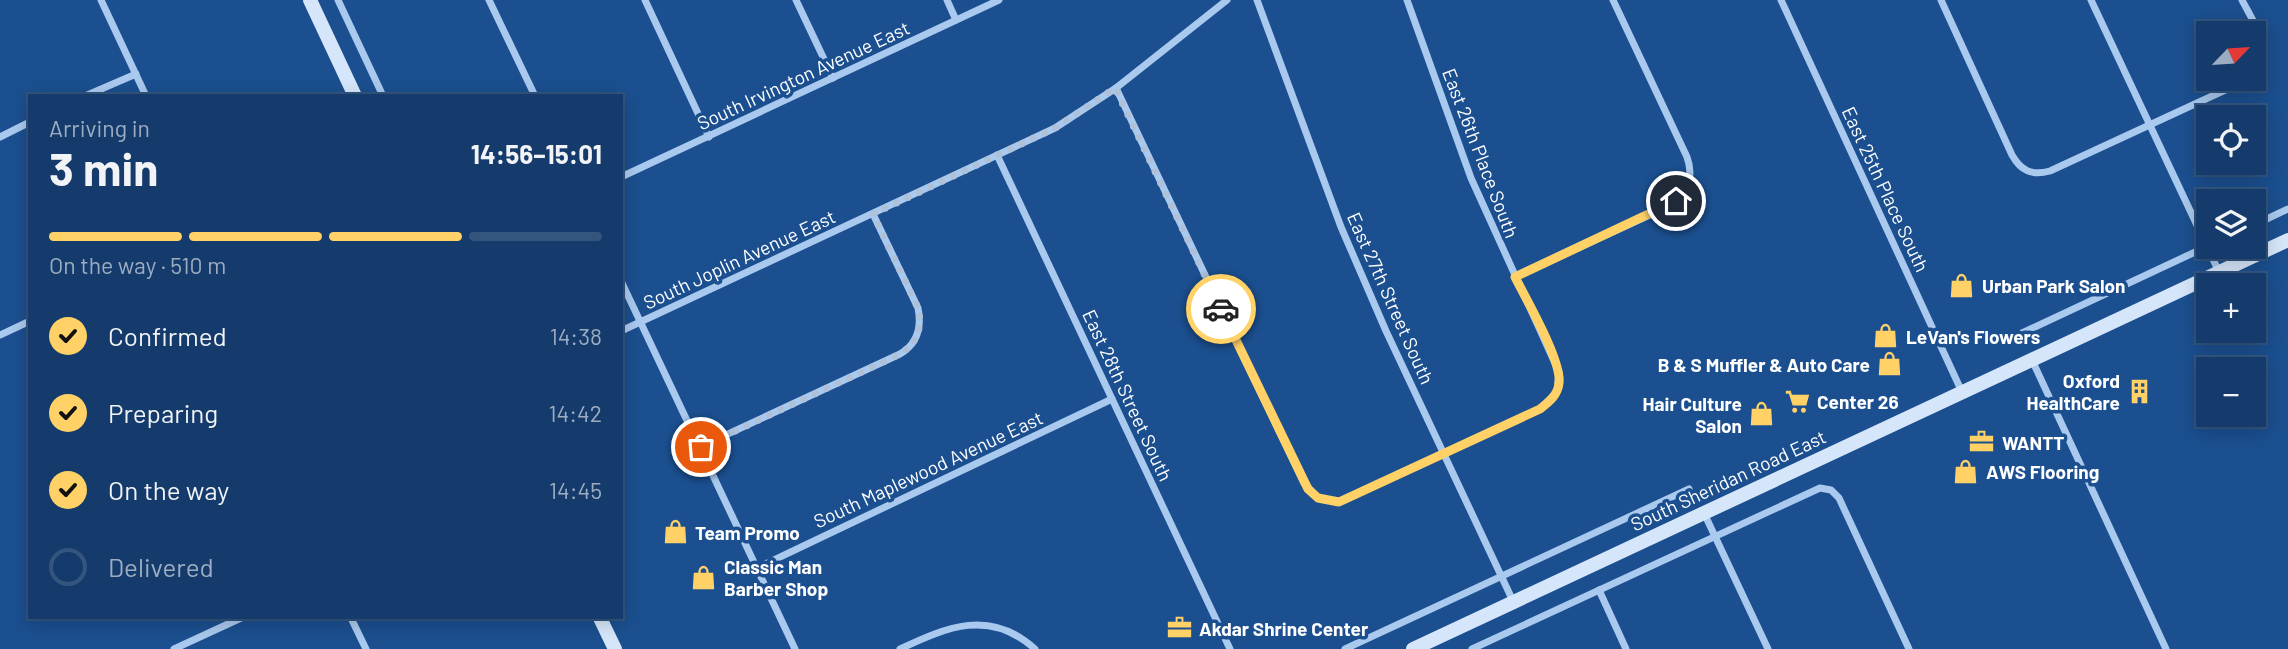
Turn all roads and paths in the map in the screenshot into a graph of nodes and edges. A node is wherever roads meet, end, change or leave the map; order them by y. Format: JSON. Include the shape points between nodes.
{"nodes":[{"id":1,"x":102,"y":0,"type":"edge"},
{"id":2,"x":310,"y":0,"type":"edge"},
{"id":3,"x":338,"y":0,"type":"edge"},
{"id":4,"x":489,"y":0,"type":"edge"},
{"id":5,"x":645,"y":0,"type":"edge"},
{"id":6,"x":796,"y":0,"type":"edge"},
{"id":7,"x":947,"y":0,"type":"edge"},
{"id":8,"x":999,"y":0,"type":"edge"},
{"id":9,"x":1227,"y":0,"type":"edge"},
{"id":10,"x":1257,"y":0,"type":"edge"},
{"id":11,"x":1407,"y":0,"type":"edge"},
{"id":12,"x":1614,"y":0,"type":"edge"},
{"id":13,"x":1782,"y":0,"type":"edge"},
{"id":14,"x":1941,"y":0,"type":"edge"},
{"id":15,"x":2091,"y":0,"type":"edge"},
{"id":16,"x":2242,"y":0,"type":"edge"},
{"id":17,"x":956,"y":20,"type":"junction"},
{"id":18,"x":2252,"y":21,"type":"edge"},
{"id":19,"x":136,"y":74,"type":"junction"},
{"id":20,"x":833,"y":78,"type":"junction"},
{"id":21,"x":1115,"y":88,"type":"junction"},
{"id":22,"x":2223,"y":91,"type":"edge"},
{"id":23,"x":90,"y":94,"type":"edge"},
{"id":24,"x":145,"y":94,"type":"edge"},
{"id":25,"x":354,"y":94,"type":"edge"},
{"id":26,"x":382,"y":94,"type":"edge"},
{"id":27,"x":533,"y":94,"type":"edge"},
{"id":28,"x":28,"y":123,"type":"edge"},
{"id":29,"x":2149,"y":125,"type":"junction"},
{"id":30,"x":0,"y":137,"type":"edge"},
{"id":31,"x":709,"y":137,"type":"junction"},
{"id":32,"x":997,"y":155,"type":"junction"},
{"id":33,"x":623,"y":176,"type":"edge"},
{"id":34,"x":2288,"y":209,"type":"edge"},
{"id":35,"x":873,"y":214,"type":"junction"},
{"id":36,"x":2266,"y":219,"type":"edge"},
{"id":37,"x":2196,"y":221,"type":"edge"},
{"id":38,"x":2288,"y":240,"type":"edge"},
{"id":39,"x":2196,"y":252,"type":"edge"},
{"id":40,"x":2214,"y":259,"type":"edge"},
{"id":41,"x":2219,"y":272,"type":"junction"},
{"id":42,"x":1515,"y":277,"type":"junction"},
{"id":43,"x":623,"y":285,"type":"edge"},
{"id":44,"x":28,"y":322,"type":"edge"},
{"id":45,"x":640,"y":322,"type":"junction"},
{"id":46,"x":623,"y":330,"type":"edge"},
{"id":47,"x":2022,"y":333,"type":"dead end"},
{"id":48,"x":0,"y":335,"type":"edge"},
{"id":49,"x":2032,"y":359,"type":"junction"},
{"id":50,"x":1962,"y":392,"type":"junction"},
{"id":51,"x":1112,"y":399,"type":"junction"},
{"id":52,"x":701,"y":447,"type":"junction"},
{"id":53,"x":1445,"y":455,"type":"junction"},
{"id":54,"x":1689,"y":489,"type":"dead end"},
{"id":55,"x":1704,"y":512,"type":"junction"},
{"id":56,"x":1715,"y":537,"type":"junction"},
{"id":57,"x":757,"y":568,"type":"junction"},
{"id":58,"x":1501,"y":576,"type":"junction"},
{"id":59,"x":1599,"y":590,"type":"junction"},
{"id":60,"x":1513,"y":601,"type":"junction"},
{"id":61,"x":239,"y":619,"type":"edge"},
{"id":62,"x":351,"y":619,"type":"edge"},
{"id":63,"x":600,"y":619,"type":"edge"},
{"id":64,"x":1484,"y":647,"type":"edge"},
{"id":65,"x":174,"y":649,"type":"edge"},
{"id":66,"x":366,"y":649,"type":"edge"},
{"id":67,"x":615,"y":649,"type":"edge"},
{"id":68,"x":795,"y":649,"type":"edge"},
{"id":69,"x":900,"y":649,"type":"edge"},
{"id":70,"x":1035,"y":649,"type":"edge"},
{"id":71,"x":1230,"y":649,"type":"edge"},
{"id":72,"x":1346,"y":649,"type":"edge"},
{"id":73,"x":1413,"y":649,"type":"edge"},
{"id":74,"x":1472,"y":649,"type":"edge"},
{"id":75,"x":1626,"y":649,"type":"edge"},
{"id":76,"x":1768,"y":649,"type":"edge"},
{"id":77,"x":1909,"y":649,"type":"edge"},
{"id":78,"x":2166,"y":649,"type":"edge"}],
"edges":[{"from":1,"to":19,"type":"street"},
{"from":2,"to":25,"type":"main road"},
{"from":3,"to":26,"type":"street"},
{"from":4,"to":27,"type":"street"},
{"from":5,"to":31,"type":"street"},
{"from":6,"to":20,"type":"street"},
{"from":7,"to":17,"type":"street"},
{"from":8,"to":17,"type":"street","name":"South Irvington Avenue East"},
{"from":9,"to":21,"type":"street","name":"South Joplin Avenue East"},
{"from":10,"to":53,"type":"street","name":"East 27th Street South","via":[[1341,227]]},
{"from":11,"to":42,"type":"street","name":"East 26th Place South","via":[[1471,178]]},
{"from":12,"to":42,"type":"street","via":[[1687,157],[1689,183],[1684,194],[1667,207]]},
{"from":13,"to":50,"type":"street","name":"East 25th Place South"},
{"from":14,"to":29,"type":"street","via":[[2012,155],[2029,173],[2050,171]]},
{"from":15,"to":29,"type":"street"},
{"from":16,"to":18,"type":"street"},
{"from":17,"to":20,"type":"street","name":"South Irvington Avenue East"},
{"from":19,"to":23,"type":"street"},
{"from":19,"to":24,"type":"street"},
{"from":20,"to":31,"type":"street","name":"South Irvington Avenue East"},
{"from":21,"to":32,"type":"street","name":"South Joplin Avenue East","via":[[1055,128]]},
{"from":21,"to":53,"type":"street","via":[[1312,494],[1339,502]]},
{"from":22,"to":29,"type":"street"},
{"from":28,"to":30,"type":"street"},
{"from":29,"to":37,"type":"street"},
{"from":31,"to":33,"type":"street","name":"South Irvington Avenue East"},
{"from":32,"to":35,"type":"street","name":"South Joplin Avenue East"},
{"from":32,"to":51,"type":"street","name":"East 28th Street South"},
{"from":34,"to":36,"type":"street"},
{"from":35,"to":45,"type":"street","name":"South Joplin Avenue East"},
{"from":35,"to":52,"type":"street","via":[[918,308],[920,325],[909,348]]},
{"from":38,"to":41,"type":"main road","name":"South Sheridan Road East"},
{"from":39,"to":47,"type":"street"},
{"from":40,"to":41,"type":"street"},
{"from":41,"to":49,"type":"main road","name":"South Sheridan Road East"},
{"from":42,"to":53,"type":"street","name":"East 26th Place South","via":[[1555,360],[1557,392],[1540,409]]},
{"from":43,"to":45,"type":"street"},
{"from":44,"to":48,"type":"street"},
{"from":45,"to":46,"type":"street","name":"South Joplin Avenue East"},
{"from":45,"to":52,"type":"street"},
{"from":49,"to":50,"type":"main road","name":"South Sheridan Road East"},
{"from":49,"to":78,"type":"street"},
{"from":50,"to":55,"type":"main road","name":"South Sheridan Road East"},
{"from":51,"to":57,"type":"street","name":"South Maplewood Avenue East"},
{"from":51,"to":71,"type":"street","name":"East 28th Street South"},
{"from":52,"to":57,"type":"street"},
{"from":53,"to":58,"type":"street","name":"East 27th Street South"},
{"from":54,"to":58,"type":"street","name":"South Sheridan Road East"},
{"from":55,"to":56,"type":"street"},
{"from":55,"to":60,"type":"main road","name":"South Sheridan Road East"},
{"from":56,"to":59,"type":"street"},
{"from":56,"to":76,"type":"street"},
{"from":56,"to":77,"type":"street","via":[[1815,490],[1835,492]]},
{"from":57,"to":68,"type":"street"},
{"from":58,"to":60,"type":"street","name":"East 27th Street South"},
{"from":58,"to":72,"type":"street","name":"South Sheridan Road East"},
{"from":59,"to":64,"type":"street"},
{"from":59,"to":75,"type":"street"},
{"from":60,"to":73,"type":"main road","name":"South Sheridan Road East"},
{"from":61,"to":65,"type":"street"},
{"from":62,"to":66,"type":"street"},
{"from":63,"to":67,"type":"main road"},
{"from":64,"to":74,"type":"street"},
{"from":69,"to":70,"type":"street","via":[[944,629],[969,624],[992,626]]}]}
